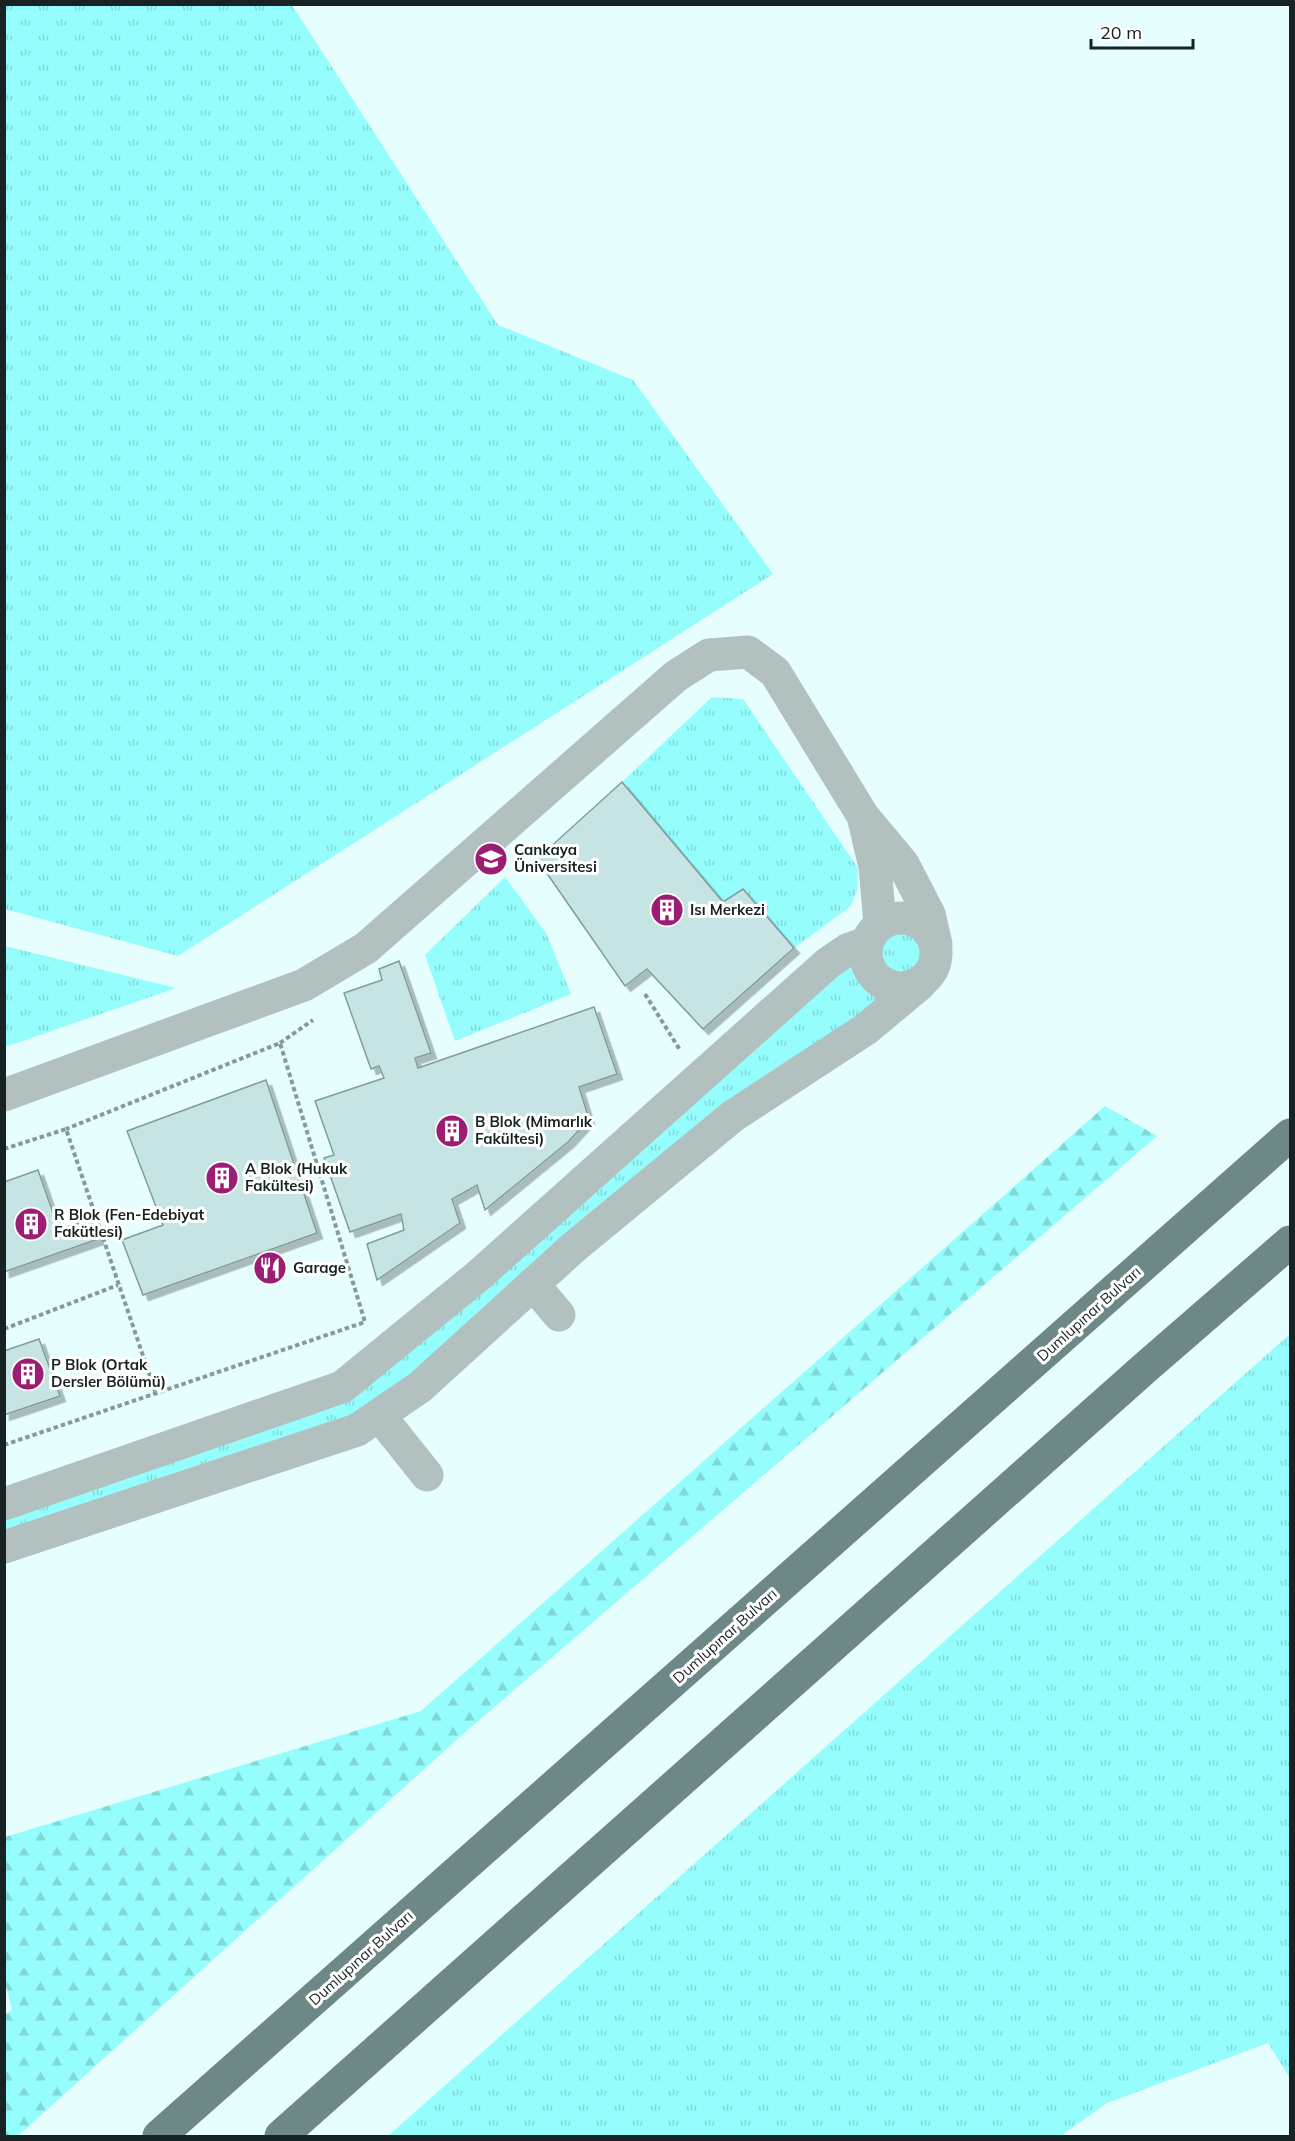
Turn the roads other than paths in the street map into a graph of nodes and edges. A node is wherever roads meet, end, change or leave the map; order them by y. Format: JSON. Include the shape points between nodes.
{"nodes":[{"id":1,"x":863,"y":816,"type":"junction"},
{"id":2,"x":873,"y":933,"type":"junction"},
{"id":3,"x":936,"y":944,"type":"junction"},
{"id":4,"x":920,"y":984,"type":"junction"},
{"id":5,"x":4,"y":1095,"type":"edge"},
{"id":6,"x":1290,"y":1135,"type":"edge"},
{"id":7,"x":1290,"y":1242,"type":"edge"},
{"id":8,"x":534,"y":1284,"type":"junction"},
{"id":9,"x":559,"y":1315,"type":"dead end"},
{"id":10,"x":379,"y":1415,"type":"junction"},
{"id":11,"x":427,"y":1474,"type":"dead end"},
{"id":12,"x":4,"y":1504,"type":"edge"},
{"id":13,"x":4,"y":1547,"type":"edge"},
{"id":14,"x":159,"y":2136,"type":"edge"},
{"id":15,"x":280,"y":2136,"type":"edge"}],
"edges":[{"from":1,"to":2,"type":"street","via":[[872,851]]},
{"from":1,"to":3,"type":"street","via":[[903,864],[929,914]]},
{"from":1,"to":5,"type":"street","via":[[775,672],[748,652],[709,655],[676,676],[366,948],[303,985]]},
{"from":2,"to":3,"type":"street","via":[[891,918],[914,920],[923,925]]},
{"from":2,"to":4,"type":"street","via":[[868,967],[885,985],[909,988]]},
{"from":2,"to":12,"type":"street","via":[[828,963],[477,1276],[342,1387]]},
{"from":3,"to":4,"type":"street","via":[[934,966]]},
{"from":4,"to":8,"type":"street","via":[[866,1029],[733,1116]]},
{"from":6,"to":14,"type":"highway","name":"Dumlupınar Bulvarı"},
{"from":7,"to":15,"type":"highway"},
{"from":8,"to":9,"type":"street"},
{"from":8,"to":10,"type":"street","via":[[420,1387]]},
{"from":10,"to":11,"type":"street"},
{"from":10,"to":13,"type":"street","via":[[357,1430]]}]}
